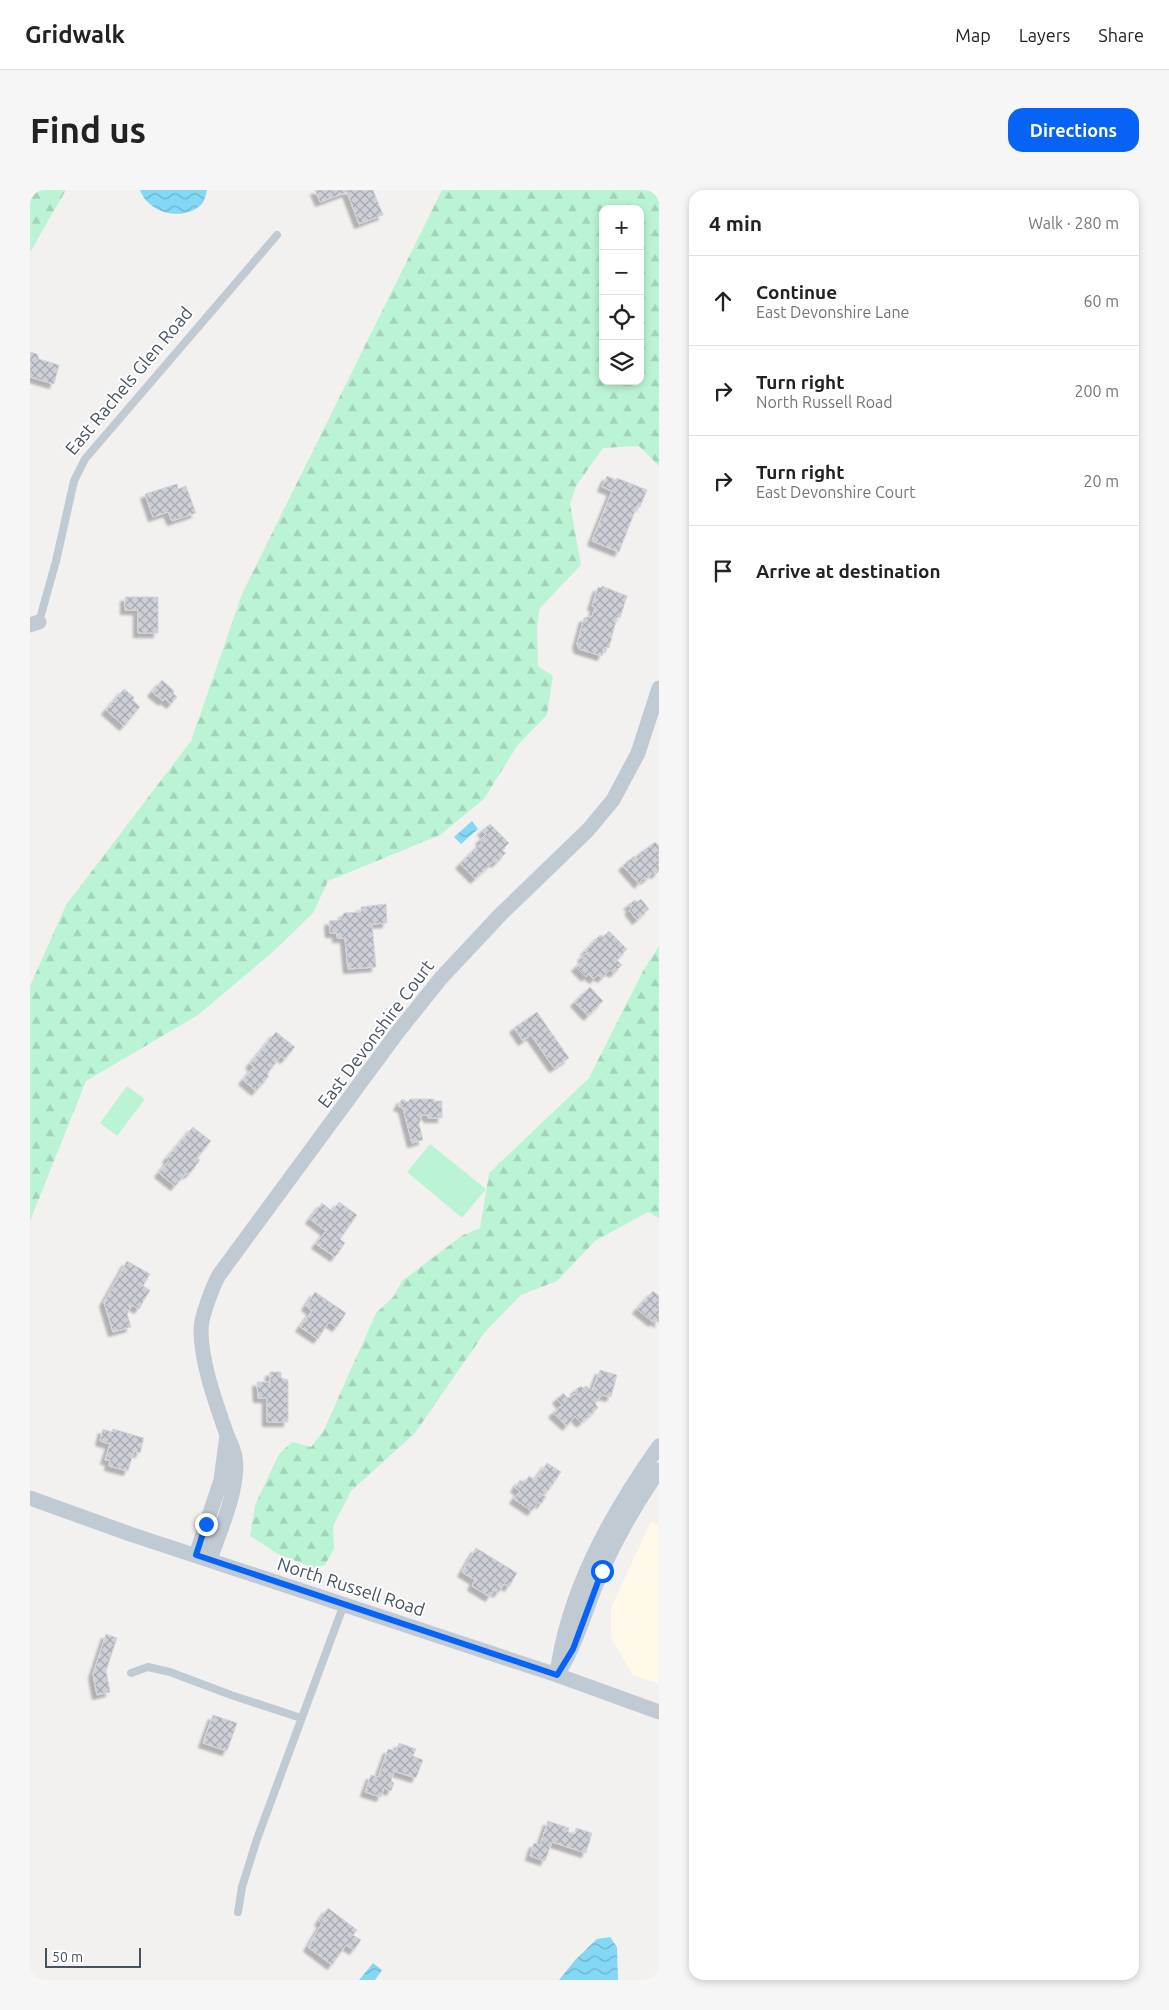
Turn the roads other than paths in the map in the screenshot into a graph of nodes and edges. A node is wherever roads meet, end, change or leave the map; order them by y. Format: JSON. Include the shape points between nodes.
{"nodes":[{"id":1,"x":277,"y":235,"type":"dead end"},
{"id":2,"x":34,"y":623,"type":"edge"},
{"id":3,"x":659,"y":688,"type":"edge"},
{"id":4,"x":659,"y":1446,"type":"edge"},
{"id":5,"x":659,"y":1470,"type":"edge"},
{"id":6,"x":30,"y":1498,"type":"edge"},
{"id":7,"x":203,"y":1557,"type":"junction"},
{"id":8,"x":344,"y":1604,"type":"junction"},
{"id":9,"x":131,"y":1673,"type":"dead end"},
{"id":10,"x":557,"y":1675,"type":"junction"},
{"id":11,"x":659,"y":1712,"type":"edge"},
{"id":12,"x":301,"y":1718,"type":"junction"},
{"id":13,"x":238,"y":1912,"type":"dead end"}],
"edges":[{"from":1,"to":2,"type":"lane","name":"East Rachels Glen Road","via":[[85,459],[74,481],[56,561]]},
{"from":3,"to":7,"type":"street","name":"East Devonshire Court","via":[[636,757],[613,800],[588,830],[501,914],[441,978],[397,1033],[211,1290],[201,1328],[208,1376],[235,1456],[235,1479],[231,1498]]},
{"from":4,"to":10,"type":"street","via":[[626,1494],[588,1569],[560,1648]]},
{"from":5,"to":10,"type":"street","via":[[623,1527],[602,1571],[573,1649]]},
{"from":6,"to":7,"type":"street","name":"North Russell Road"},
{"from":7,"to":8,"type":"street","name":"North Russell Road"},
{"from":8,"to":10,"type":"street","name":"North Russell Road"},
{"from":8,"to":12,"type":"lane"},
{"from":9,"to":12,"type":"lane","via":[[148,1667],[170,1672]]},
{"from":10,"to":11,"type":"street","name":"North Russell Road"},
{"from":12,"to":13,"type":"lane","via":[[257,1839]]}]}
